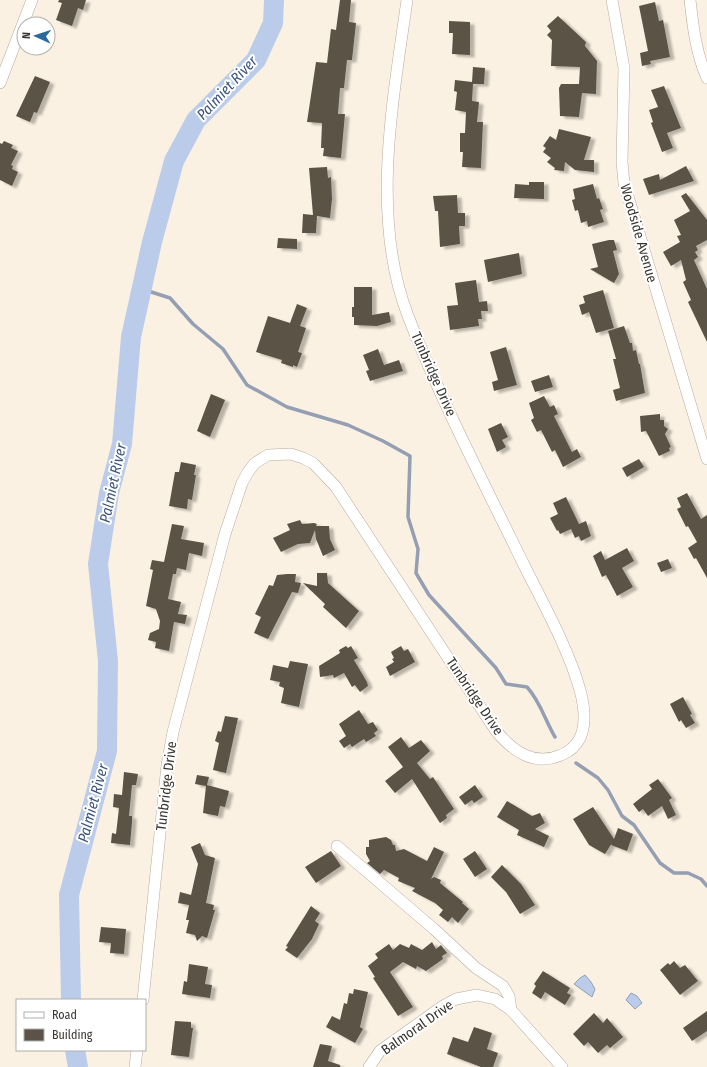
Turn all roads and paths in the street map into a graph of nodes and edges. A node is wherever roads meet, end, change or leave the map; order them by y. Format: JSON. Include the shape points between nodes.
{"nodes":[{"id":1,"x":32,"y":0,"type":"edge"},
{"id":2,"x":407,"y":0,"type":"edge"},
{"id":3,"x":612,"y":0,"type":"edge"},
{"id":4,"x":690,"y":0,"type":"edge"},
{"id":5,"x":707,"y":78,"type":"edge"},
{"id":6,"x":0,"y":83,"type":"edge"},
{"id":7,"x":707,"y":459,"type":"edge"},
{"id":8,"x":337,"y":846,"type":"dead end"},
{"id":9,"x":143,"y":999,"type":"edge"},
{"id":10,"x":511,"y":1010,"type":"junction"},
{"id":11,"x":137,"y":1051,"type":"edge"},
{"id":12,"x":135,"y":1067,"type":"edge"},
{"id":13,"x":369,"y":1067,"type":"edge"},
{"id":14,"x":562,"y":1067,"type":"edge"}],
"edges":[{"from":1,"to":6,"type":"street"},
{"from":2,"to":9,"type":"street","name":"Tunbridge Drive","via":[[390,131],[389,178],[390,239],[401,295],[439,389],[572,667],[583,702],[583,728],[580,739],[572,749],[553,758],[533,759],[514,749],[496,731],[383,557],[328,478],[313,463],[303,458],[281,454],[262,458],[248,472],[242,483],[225,534],[173,732],[167,765]]},
{"from":3,"to":7,"type":"street","name":"Woodside Avenue","via":[[624,68],[624,183]]},
{"from":4,"to":5,"type":"street","via":[[696,43]]},
{"from":8,"to":10,"type":"street","via":[[476,968],[503,986],[509,996]]},
{"from":10,"to":13,"type":"street","name":"Balmoral Drive","via":[[501,1002],[487,997],[477,995],[456,999],[380,1051]]},
{"from":10,"to":14,"type":"street","name":"Balmoral Drive"},
{"from":11,"to":12,"type":"street"}]}
